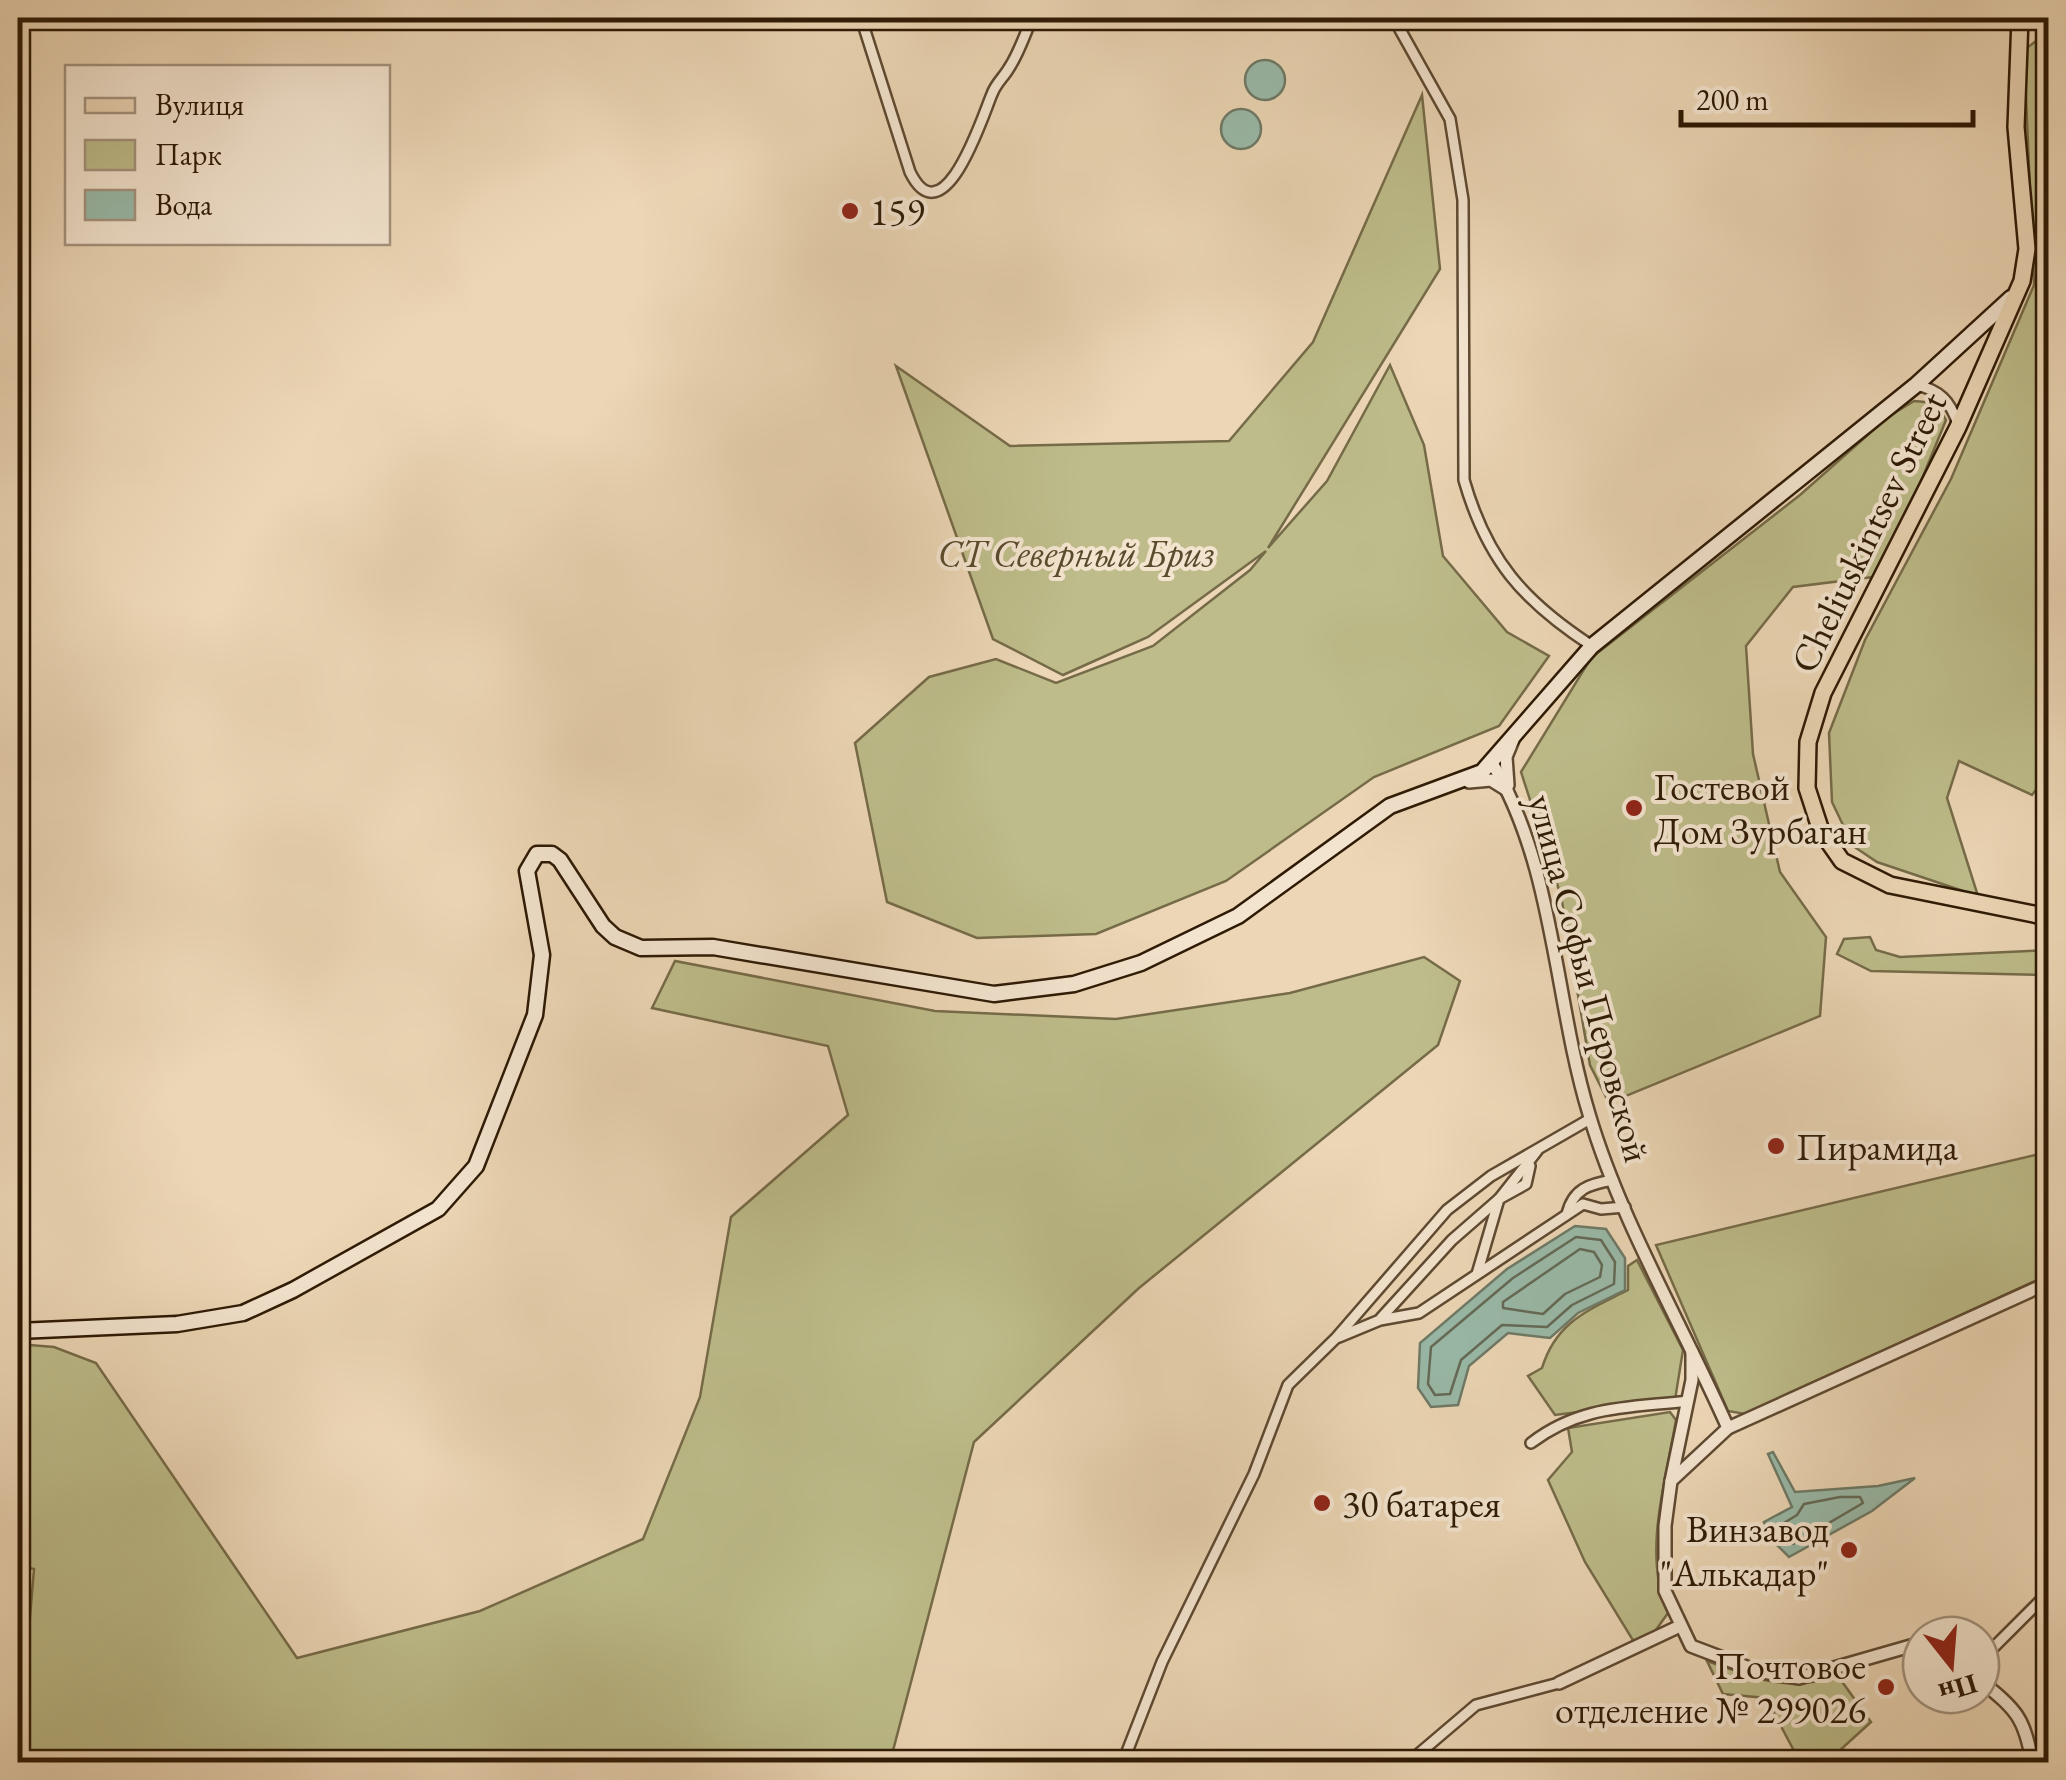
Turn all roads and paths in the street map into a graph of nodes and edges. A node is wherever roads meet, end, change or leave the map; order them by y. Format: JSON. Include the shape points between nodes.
{"nodes":[{"id":1,"x":861,"y":18,"type":"edge"},
{"id":2,"x":1032,"y":18,"type":"edge"},
{"id":3,"x":1386,"y":18,"type":"edge"},
{"id":4,"x":2020,"y":19,"type":"edge"},
{"id":5,"x":2048,"y":20,"type":"edge"},
{"id":6,"x":2022,"y":280,"type":"junction"},
{"id":7,"x":1998,"y":339,"type":"junction"},
{"id":8,"x":1957,"y":350,"type":"junction"},
{"id":9,"x":1988,"y":363,"type":"junction"},
{"id":10,"x":1916,"y":385,"type":"junction"},
{"id":11,"x":1958,"y":426,"type":"junction"},
{"id":12,"x":1592,"y":646,"type":"junction"},
{"id":13,"x":1514,"y":740,"type":"junction"},
{"id":14,"x":1492,"y":763,"type":"junction"},
{"id":15,"x":1445,"y":787,"type":"junction"},
{"id":16,"x":1511,"y":794,"type":"junction"},
{"id":17,"x":2048,"y":917,"type":"edge"},
{"id":18,"x":1590,"y":1119,"type":"junction"},
{"id":19,"x":1538,"y":1150,"type":"junction"},
{"id":20,"x":1613,"y":1180,"type":"junction"},
{"id":21,"x":1499,"y":1199,"type":"junction"},
{"id":22,"x":1626,"y":1207,"type":"junction"},
{"id":23,"x":1567,"y":1214,"type":"junction"},
{"id":24,"x":1477,"y":1274,"type":"junction"},
{"id":25,"x":2048,"y":1283,"type":"edge"},
{"id":26,"x":1380,"y":1320,"type":"junction"},
{"id":27,"x":18,"y":1331,"type":"edge"},
{"id":28,"x":1336,"y":1338,"type":"junction"},
{"id":29,"x":1691,"y":1344,"type":"junction"},
{"id":30,"x":1688,"y":1401,"type":"junction"},
{"id":31,"x":1728,"y":1428,"type":"junction"},
{"id":32,"x":1531,"y":1444,"type":"dead end"},
{"id":33,"x":1672,"y":1481,"type":"junction"},
{"id":34,"x":2048,"y":1593,"type":"edge"},
{"id":35,"x":1680,"y":1626,"type":"junction"},
{"id":36,"x":2001,"y":1640,"type":"edge"},
{"id":37,"x":1901,"y":1648,"type":"edge"},
{"id":38,"x":1559,"y":1683,"type":"joint"},
{"id":39,"x":2001,"y":1698,"type":"edge"},
{"id":40,"x":1124,"y":1762,"type":"edge"},
{"id":41,"x":1409,"y":1762,"type":"edge"},
{"id":42,"x":2032,"y":1762,"type":"edge"}],
"edges":[{"from":1,"to":2,"type":"street","via":[[910,172],[929,190],[953,178],[977,141],[991,96]]},
{"from":3,"to":12,"type":"street","via":[[1398,26],[1450,119],[1463,200],[1464,480],[1476,524],[1541,613]]},
{"from":4,"to":5,"type":"street"},
{"from":4,"to":6,"type":"main road","name":"Cheliuskintsev Street"},
{"from":6,"to":7,"type":"main road","name":"Cheliuskintsev Street"},
{"from":6,"to":8,"type":"main road","via":[[2009,302]]},
{"from":7,"to":8,"type":"main road","via":[[1984,336]]},
{"from":7,"to":9,"type":"main road","name":"Cheliuskintsev Street"},
{"from":8,"to":9,"type":"main road","via":[[1980,346]]},
{"from":8,"to":10,"type":"main road"},
{"from":9,"to":11,"type":"main road","name":"Cheliuskintsev Street"},
{"from":10,"to":11,"type":"street","via":[[1939,393]]},
{"from":10,"to":12,"type":"main road"},
{"from":11,"to":17,"type":"main road","name":"Cheliuskintsev Street","via":[[1823,693],[1808,742],[1808,788],[1821,831],[1842,861],[1890,885]]},
{"from":12,"to":13,"type":"main road"},
{"from":13,"to":14,"type":"main road"},
{"from":13,"to":16,"type":"street","via":[[1506,767]]},
{"from":14,"to":15,"type":"main road"},
{"from":14,"to":16,"type":"street","name":"улица Софьи Перовской"},
{"from":15,"to":16,"type":"street","via":[[1491,780]]},
{"from":15,"to":27,"type":"main road","via":[[1377,814],[1270,895],[1202,936],[1105,975],[1026,992],[970,992],[713,947],[626,944],[602,926],[560,860],[537,854],[527,871],[542,955],[535,1015],[476,1166],[438,1209],[243,1312],[177,1324]]},
{"from":16,"to":18,"type":"street","name":"улица Софьи Перовской","via":[[1543,902]]},
{"from":18,"to":19,"type":"street"},
{"from":18,"to":20,"type":"street","name":"улица Софьи Перовской"},
{"from":19,"to":21,"type":"street","via":[[1526,1184]]},
{"from":19,"to":28,"type":"street","via":[[1447,1210]]},
{"from":20,"to":22,"type":"street","name":"улица Софьи Перовской"},
{"from":20,"to":23,"type":"street","via":[[1589,1184],[1571,1198]]},
{"from":21,"to":24,"type":"street"},
{"from":21,"to":26,"type":"street"},
{"from":22,"to":23,"type":"street","via":[[1583,1204]]},
{"from":22,"to":29,"type":"street","name":"улица Софьи Перовской"},
{"from":23,"to":24,"type":"street"},
{"from":24,"to":26,"type":"street","via":[[1419,1313]]},
{"from":25,"to":31,"type":"street"},
{"from":26,"to":28,"type":"street"},
{"from":28,"to":40,"type":"street","via":[[1280,1398],[1254,1474],[1162,1662]]},
{"from":29,"to":30,"type":"street"},
{"from":29,"to":31,"type":"street","name":"улица Софьи Перовской"},
{"from":30,"to":32,"type":"street","via":[[1578,1414]]},
{"from":30,"to":33,"type":"street"},
{"from":31,"to":33,"type":"street"},
{"from":33,"to":35,"type":"street","via":[[1665,1591]]},
{"from":34,"to":36,"type":"street"},
{"from":35,"to":37,"type":"street","via":[[1692,1646],[1721,1660],[1798,1678]]},
{"from":35,"to":38,"type":"street"},
{"from":38,"to":41,"type":"street","via":[[1476,1704]]},
{"from":39,"to":42,"type":"street","via":[[2026,1726]]}]}
